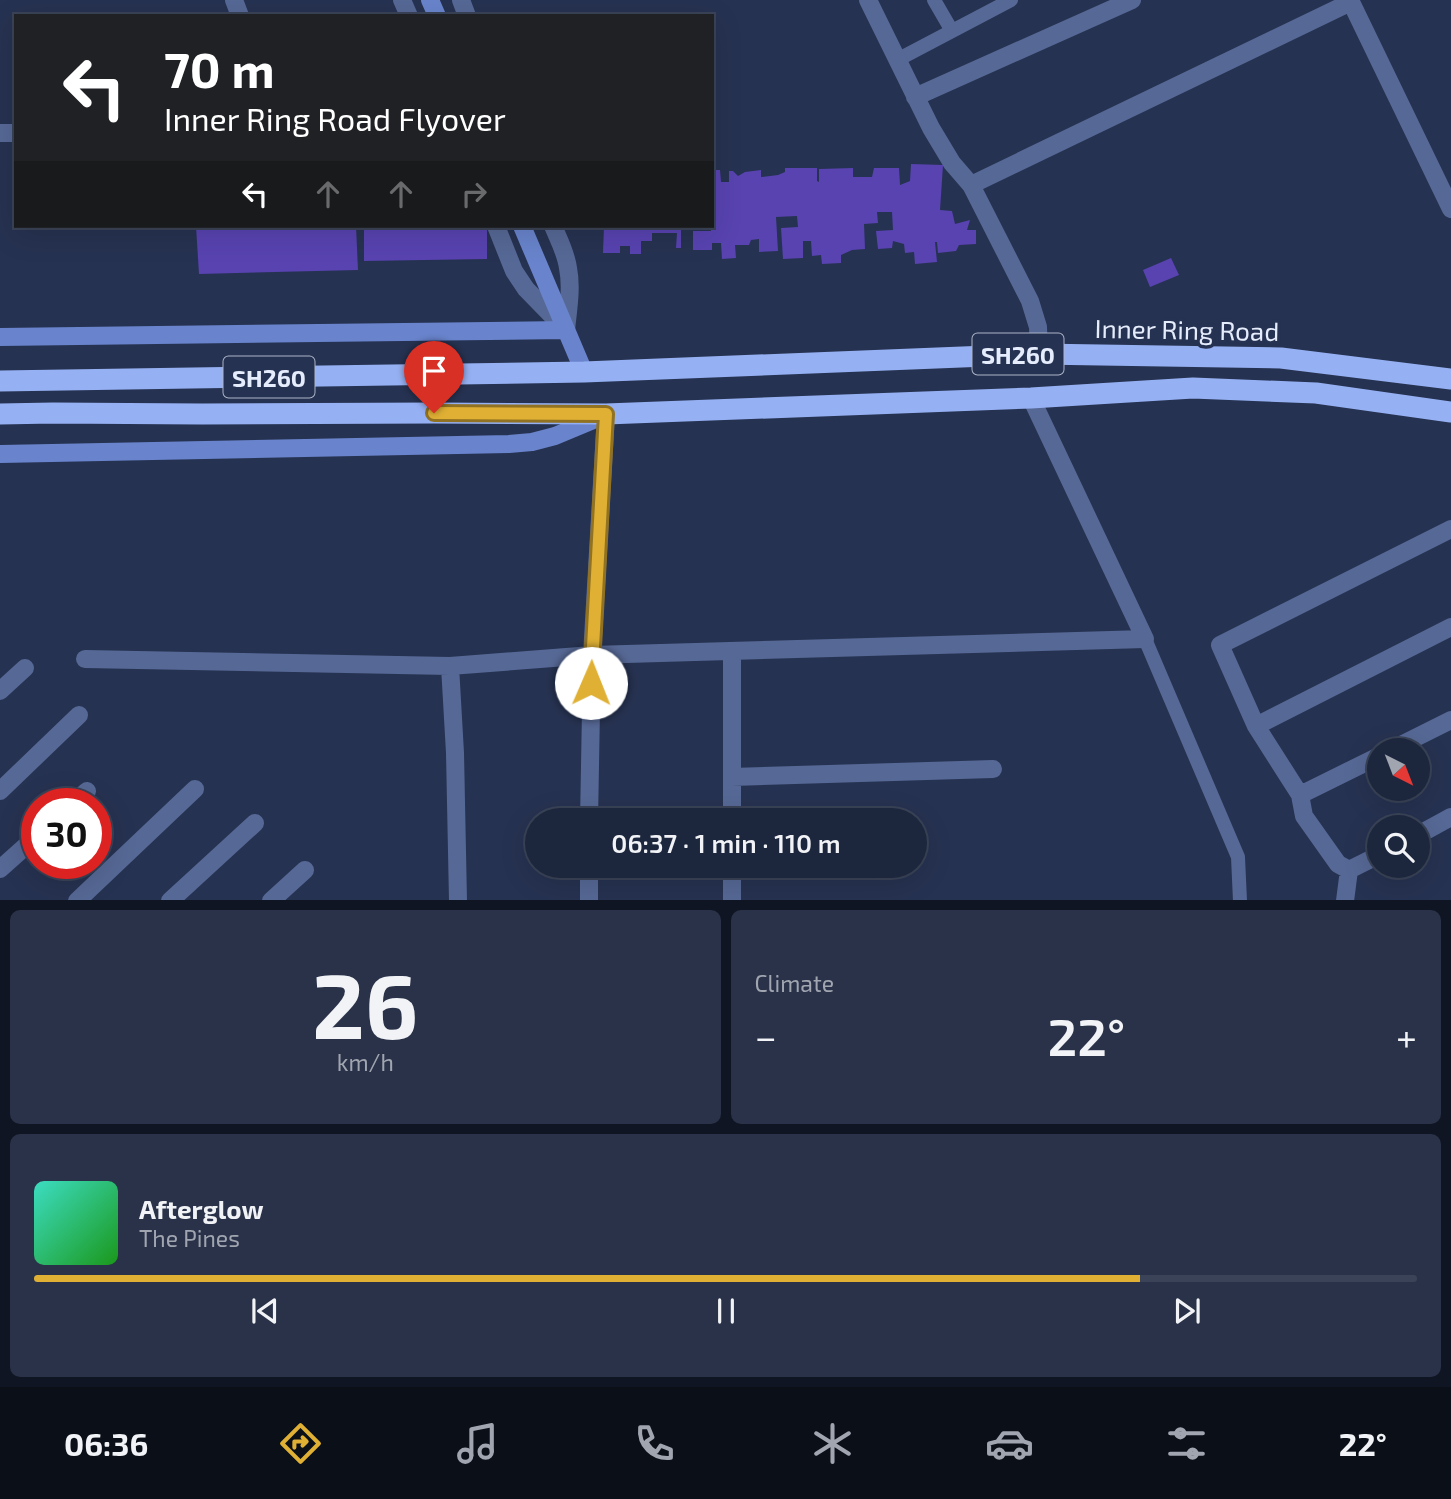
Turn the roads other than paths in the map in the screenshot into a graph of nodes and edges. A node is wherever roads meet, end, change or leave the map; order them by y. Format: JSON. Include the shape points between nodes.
{"nodes":[{"id":1,"x":868,"y":0,"type":"edge"},
{"id":2,"x":934,"y":0,"type":"edge"},
{"id":3,"x":1011,"y":0,"type":"edge"},
{"id":4,"x":1132,"y":0,"type":"edge"},
{"id":5,"x":1350,"y":1,"type":"edge"},
{"id":6,"x":952,"y":31,"type":"junction"},
{"id":7,"x":897,"y":60,"type":"junction"},
{"id":8,"x":915,"y":97,"type":"junction"},
{"id":9,"x":971,"y":186,"type":"junction"},
{"id":10,"x":1451,"y":209,"type":"edge"},
{"id":11,"x":497,"y":228,"type":"edge"},
{"id":12,"x":523,"y":228,"type":"edge"},
{"id":13,"x":555,"y":228,"type":"edge"},
{"id":14,"x":566,"y":330,"type":"junction"},
{"id":15,"x":0,"y":337,"type":"edge"},
{"id":16,"x":1040,"y":354,"type":"junction"},
{"id":17,"x":584,"y":372,"type":"junction"},
{"id":18,"x":1451,"y":379,"type":"edge"},
{"id":19,"x":0,"y":381,"type":"edge"},
{"id":20,"x":1031,"y":398,"type":"junction"},
{"id":21,"x":1451,"y":412,"type":"edge"},
{"id":22,"x":0,"y":414,"type":"edge"},
{"id":23,"x":606,"y":414,"type":"junction"},
{"id":24,"x":0,"y":454,"type":"edge"},
{"id":25,"x":1451,"y":529,"type":"edge"},
{"id":26,"x":1451,"y":627,"type":"edge"},
{"id":27,"x":1145,"y":639,"type":"junction"},
{"id":28,"x":733,"y":651,"type":"junction"},
{"id":29,"x":592,"y":655,"type":"junction"},
{"id":30,"x":85,"y":659,"type":"dead end"},
{"id":31,"x":450,"y":666,"type":"junction"},
{"id":32,"x":25,"y":668,"type":"dead end"},
{"id":33,"x":0,"y":691,"type":"edge"},
{"id":34,"x":79,"y":715,"type":"dead end"},
{"id":35,"x":1451,"y":720,"type":"edge"},
{"id":36,"x":1256,"y":726,"type":"junction"},
{"id":37,"x":1415,"y":738,"type":"edge"},
{"id":38,"x":1367,"y":762,"type":"edge"},
{"id":39,"x":993,"y":769,"type":"dead end"},
{"id":40,"x":732,"y":777,"type":"junction"},
{"id":41,"x":195,"y":789,"type":"dead end"},
{"id":42,"x":0,"y":791,"type":"edge"},
{"id":43,"x":1300,"y":795,"type":"junction"},
{"id":44,"x":590,"y":808,"type":"edge"},
{"id":45,"x":732,"y":808,"type":"edge"},
{"id":46,"x":1451,"y":817,"type":"edge"},
{"id":47,"x":255,"y":823,"type":"dead end"},
{"id":48,"x":1430,"y":828,"type":"edge"},
{"id":49,"x":21,"y":850,"type":"edge"},
{"id":50,"x":1367,"y":861,"type":"edge"},
{"id":51,"x":0,"y":869,"type":"edge"},
{"id":52,"x":305,"y":870,"type":"dead end"},
{"id":53,"x":1349,"y":870,"type":"junction"},
{"id":54,"x":589,"y":878,"type":"edge"},
{"id":55,"x":732,"y":878,"type":"edge"},
{"id":56,"x":77,"y":900,"type":"edge"},
{"id":57,"x":171,"y":900,"type":"edge"},
{"id":58,"x":272,"y":900,"type":"edge"},
{"id":59,"x":458,"y":900,"type":"edge"},
{"id":60,"x":589,"y":900,"type":"edge"},
{"id":61,"x":732,"y":900,"type":"edge"},
{"id":62,"x":1240,"y":900,"type":"edge"},
{"id":63,"x":1345,"y":900,"type":"edge"}],
"edges":[{"from":1,"to":7,"type":"street"},
{"from":2,"to":6,"type":"lane"},
{"from":3,"to":6,"type":"lane"},
{"from":4,"to":8,"type":"street"},
{"from":5,"to":9,"type":"street"},
{"from":5,"to":10,"type":"street"},
{"from":6,"to":7,"type":"lane"},
{"from":7,"to":8,"type":"street"},
{"from":8,"to":9,"type":"street","via":[[952,163]]},
{"from":9,"to":16,"type":"street","via":[[1030,301]]},
{"from":11,"to":14,"type":"street","via":[[526,289]]},
{"from":12,"to":14,"type":"street"},
{"from":13,"to":14,"type":"street","via":[[569,270]]},
{"from":14,"to":15,"type":"street"},
{"from":14,"to":17,"type":"street"},
{"from":16,"to":17,"type":"highway","name":"Inner Ring Road","number":"SH260"},
{"from":16,"to":18,"type":"highway","name":"Inner Ring Road","number":"SH260","via":[[1281,358]]},
{"from":17,"to":19,"type":"highway","number":"SH260"},
{"from":20,"to":21,"type":"highway","via":[[1193,388],[1316,393]]},
{"from":20,"to":23,"type":"highway"},
{"from":20,"to":27,"type":"street"},
{"from":22,"to":23,"type":"highway"},
{"from":23,"to":24,"type":"street","via":[[555,436],[509,444]]},
{"from":23,"to":29,"type":"street"},
{"from":25,"to":36,"type":"street","via":[[1220,645]]},
{"from":26,"to":36,"type":"street"},
{"from":27,"to":28,"type":"street"},
{"from":27,"to":62,"type":"lane","via":[[1238,857]]},
{"from":28,"to":29,"type":"street"},
{"from":28,"to":40,"type":"street"},
{"from":29,"to":31,"type":"street"},
{"from":29,"to":44,"type":"street"},
{"from":30,"to":31,"type":"street"},
{"from":31,"to":59,"type":"street"},
{"from":32,"to":33,"type":"street"},
{"from":34,"to":42,"type":"street"},
{"from":35,"to":37,"type":"street"},
{"from":36,"to":43,"type":"street"},
{"from":38,"to":43,"type":"street"},
{"from":39,"to":40,"type":"street"},
{"from":40,"to":45,"type":"street"},
{"from":41,"to":56,"type":"street"},
{"from":43,"to":53,"type":"street","via":[[1304,816],[1338,864]]},
{"from":46,"to":48,"type":"street"},
{"from":47,"to":57,"type":"street"},
{"from":49,"to":51,"type":"street"},
{"from":50,"to":53,"type":"street"},
{"from":52,"to":58,"type":"street"},
{"from":53,"to":63,"type":"street"},
{"from":54,"to":60,"type":"street"},
{"from":55,"to":61,"type":"street"}]}
